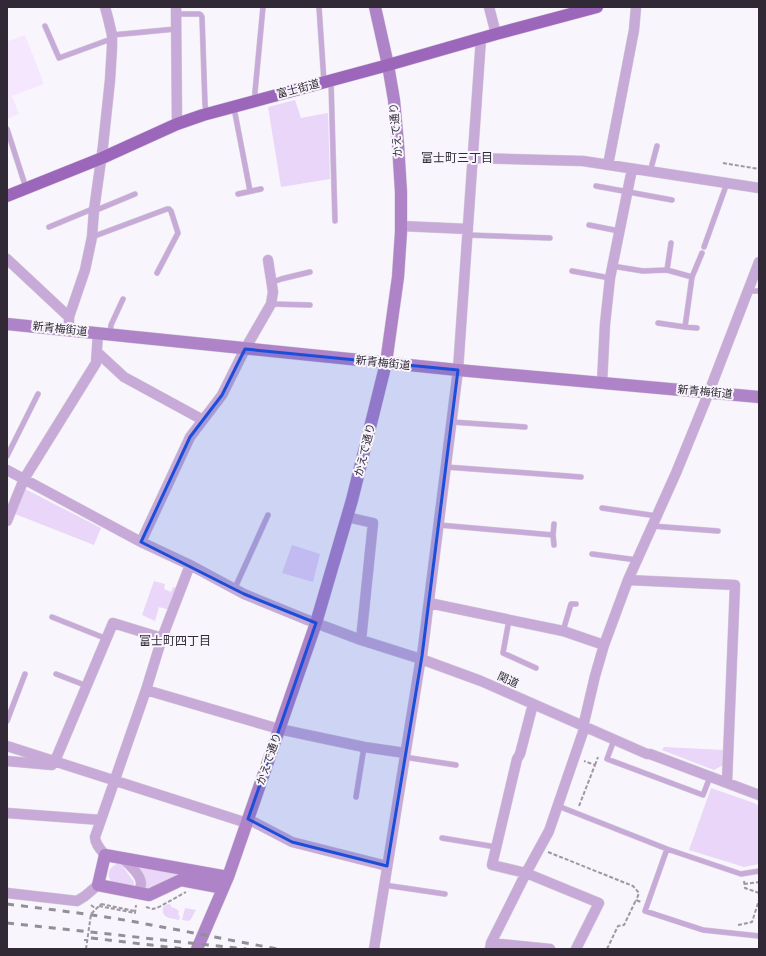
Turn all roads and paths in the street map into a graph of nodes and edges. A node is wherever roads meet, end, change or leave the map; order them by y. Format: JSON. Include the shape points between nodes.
{"nodes":[{"id":1,"x":105,"y":7,"type":"edge"},
{"id":2,"x":263,"y":7,"type":"edge"},
{"id":3,"x":319,"y":7,"type":"edge"},
{"id":4,"x":375,"y":7,"type":"edge"},
{"id":5,"x":488,"y":7,"type":"edge"},
{"id":6,"x":597,"y":7,"type":"edge"},
{"id":7,"x":636,"y":7,"type":"edge"},
{"id":8,"x":176,"y":10,"type":"edge"},
{"id":9,"x":570,"y":10,"type":"edge"},
{"id":10,"x":46,"y":26,"type":"dead end"},
{"id":11,"x":177,"y":29,"type":"junction"},
{"id":12,"x":496,"y":34,"type":"junction"},
{"id":13,"x":112,"y":37,"type":"junction"},
{"id":14,"x":481,"y":38,"type":"junction"},
{"id":15,"x":388,"y":65,"type":"junction"},
{"id":16,"x":327,"y":81,"type":"junction"},
{"id":17,"x":255,"y":101,"type":"junction"},
{"id":18,"x":234,"y":107,"type":"junction"},
{"id":19,"x":206,"y":114,"type":"junction"},
{"id":20,"x":177,"y":124,"type":"junction"},
{"id":21,"x":7,"y":129,"type":"edge"},
{"id":22,"x":657,"y":146,"type":"dead end"},
{"id":23,"x":102,"y":158,"type":"junction"},
{"id":24,"x":472,"y":158,"type":"junction"},
{"id":25,"x":723,"y":163,"type":"dead end"},
{"id":26,"x":608,"y":165,"type":"junction"},
{"id":27,"x":632,"y":169,"type":"junction"},
{"id":28,"x":759,"y":169,"type":"edge"},
{"id":29,"x":650,"y":172,"type":"junction"},
{"id":30,"x":727,"y":183,"type":"junction"},
{"id":31,"x":596,"y":186,"type":"dead end"},
{"id":32,"x":759,"y":188,"type":"edge"},
{"id":33,"x":26,"y":189,"type":"junction"},
{"id":34,"x":261,"y":189,"type":"dead end"},
{"id":35,"x":250,"y":191,"type":"junction"},
{"id":36,"x":627,"y":192,"type":"junction"},
{"id":37,"x":135,"y":194,"type":"dead end"},
{"id":38,"x":238,"y":194,"type":"dead end"},
{"id":39,"x":7,"y":196,"type":"edge"},
{"id":40,"x":672,"y":200,"type":"dead end"},
{"id":41,"x":94,"y":210,"type":"junction"},
{"id":42,"x":335,"y":221,"type":"dead end"},
{"id":43,"x":589,"y":225,"type":"dead end"},
{"id":44,"x":401,"y":226,"type":"junction"},
{"id":45,"x":49,"y":227,"type":"dead end"},
{"id":46,"x":467,"y":232,"type":"junction"},
{"id":47,"x":619,"y":232,"type":"junction"},
{"id":48,"x":92,"y":237,"type":"junction"},
{"id":49,"x":550,"y":238,"type":"dead end"},
{"id":50,"x":671,"y":243,"type":"dead end"},
{"id":51,"x":704,"y":247,"type":"dead end"},
{"id":52,"x":702,"y":253,"type":"dead end"},
{"id":53,"x":7,"y":260,"type":"edge"},
{"id":54,"x":268,"y":260,"type":"dead end"},
{"id":55,"x":759,"y":262,"type":"edge"},
{"id":56,"x":612,"y":266,"type":"junction"},
{"id":57,"x":667,"y":270,"type":"junction"},
{"id":58,"x":572,"y":271,"type":"dead end"},
{"id":59,"x":310,"y":272,"type":"dead end"},
{"id":60,"x":156,"y":273,"type":"dead end"},
{"id":61,"x":692,"y":277,"type":"junction"},
{"id":62,"x":610,"y":278,"type":"junction"},
{"id":63,"x":271,"y":283,"type":"junction"},
{"id":64,"x":748,"y":290,"type":"junction"},
{"id":65,"x":759,"y":291,"type":"edge"},
{"id":66,"x":123,"y":299,"type":"dead end"},
{"id":67,"x":271,"y":304,"type":"junction"},
{"id":68,"x":310,"y":305,"type":"dead end"},
{"id":69,"x":69,"y":317,"type":"junction"},
{"id":70,"x":658,"y":323,"type":"dead end"},
{"id":71,"x":7,"y":324,"type":"edge"},
{"id":72,"x":685,"y":327,"type":"junction"},
{"id":73,"x":697,"y":328,"type":"dead end"},
{"id":74,"x":69,"y":330,"type":"junction"},
{"id":75,"x":104,"y":334,"type":"junction"},
{"id":76,"x":245,"y":349,"type":"junction"},
{"id":77,"x":97,"y":352,"type":"junction"},
{"id":78,"x":386,"y":363,"type":"junction"},
{"id":79,"x":458,"y":370,"type":"junction"},
{"id":80,"x":602,"y":383,"type":"junction"},
{"id":81,"x":709,"y":392,"type":"junction"},
{"id":82,"x":38,"y":394,"type":"dead end"},
{"id":83,"x":759,"y":397,"type":"edge"},
{"id":84,"x":203,"y":420,"type":"junction"},
{"id":85,"x":452,"y":422,"type":"junction"},
{"id":86,"x":524,"y":427,"type":"dead end"},
{"id":87,"x":7,"y":456,"type":"edge"},
{"id":88,"x":446,"y":467,"type":"junction"},
{"id":89,"x":7,"y":470,"type":"edge"},
{"id":90,"x":581,"y":477,"type":"dead end"},
{"id":91,"x":24,"y":479,"type":"junction"},
{"id":92,"x":602,"y":508,"type":"dead end"},
{"id":93,"x":268,"y":515,"type":"dead end"},
{"id":94,"x":657,"y":516,"type":"junction"},
{"id":95,"x":347,"y":517,"type":"junction"},
{"id":96,"x":7,"y":521,"type":"edge"},
{"id":97,"x":554,"y":524,"type":"dead end"},
{"id":98,"x":439,"y":525,"type":"junction"},
{"id":99,"x":652,"y":526,"type":"junction"},
{"id":100,"x":718,"y":531,"type":"dead end"},
{"id":101,"x":553,"y":535,"type":"junction"},
{"id":102,"x":141,"y":542,"type":"junction"},
{"id":103,"x":554,"y":545,"type":"dead end"},
{"id":104,"x":592,"y":554,"type":"dead end"},
{"id":105,"x":637,"y":560,"type":"junction"},
{"id":106,"x":190,"y":565,"type":"junction"},
{"id":107,"x":628,"y":580,"type":"junction"},
{"id":108,"x":234,"y":590,"type":"junction"},
{"id":109,"x":429,"y":603,"type":"junction"},
{"id":110,"x":576,"y":604,"type":"dead end"},
{"id":111,"x":52,"y":617,"type":"dead end"},
{"id":112,"x":509,"y":620,"type":"junction"},
{"id":113,"x":316,"y":623,"type":"junction"},
{"id":114,"x":563,"y":631,"type":"junction"},
{"id":115,"x":162,"y":638,"type":"junction"},
{"id":116,"x":107,"y":639,"type":"junction"},
{"id":117,"x":361,"y":640,"type":"junction"},
{"id":118,"x":604,"y":644,"type":"junction"},
{"id":119,"x":421,"y":659,"type":"junction"},
{"id":120,"x":536,"y":668,"type":"dead end"},
{"id":121,"x":25,"y":674,"type":"dead end"},
{"id":122,"x":56,"y":674,"type":"dead end"},
{"id":123,"x":87,"y":686,"type":"junction"},
{"id":124,"x":146,"y":690,"type":"junction"},
{"id":125,"x":533,"y":704,"type":"junction"},
{"id":126,"x":7,"y":721,"type":"edge"},
{"id":127,"x":583,"y":727,"type":"junction"},
{"id":128,"x":279,"y":729,"type":"junction"},
{"id":129,"x":614,"y":740,"type":"junction"},
{"id":130,"x":7,"y":746,"type":"edge"},
{"id":131,"x":364,"y":747,"type":"junction"},
{"id":132,"x":405,"y":755,"type":"junction"},
{"id":133,"x":581,"y":760,"type":"dead end"},
{"id":134,"x":7,"y":761,"type":"edge"},
{"id":135,"x":55,"y":761,"type":"junction"},
{"id":136,"x":456,"y":765,"type":"dead end"},
{"id":137,"x":710,"y":776,"type":"junction"},
{"id":138,"x":115,"y":780,"type":"junction"},
{"id":139,"x":727,"y":782,"type":"junction"},
{"id":140,"x":759,"y":794,"type":"edge"},
{"id":141,"x":356,"y":797,"type":"dead end"},
{"id":142,"x":558,"y":806,"type":"junction"},
{"id":143,"x":7,"y":813,"type":"edge"},
{"id":144,"x":576,"y":813,"type":"junction"},
{"id":145,"x":101,"y":820,"type":"junction"},
{"id":146,"x":248,"y":821,"type":"junction"},
{"id":147,"x":442,"y":838,"type":"dead end"},
{"id":148,"x":496,"y":847,"type":"junction"},
{"id":149,"x":540,"y":848,"type":"junction"},
{"id":150,"x":667,"y":849,"type":"junction"},
{"id":151,"x":105,"y":855,"type":"junction"},
{"id":152,"x":122,"y":858,"type":"junction"},
{"id":153,"x":387,"y":866,"type":"junction"},
{"id":154,"x":759,"y":871,"type":"edge"},
{"id":155,"x":526,"y":873,"type":"junction"},
{"id":156,"x":742,"y":873,"type":"junction"},
{"id":157,"x":759,"y":882,"type":"edge"},
{"id":158,"x":225,"y":883,"type":"junction"},
{"id":159,"x":744,"y":884,"type":"junction"},
{"id":160,"x":98,"y":886,"type":"junction"},
{"id":161,"x":384,"y":886,"type":"junction"},
{"id":162,"x":187,"y":891,"type":"dead end"},
{"id":163,"x":7,"y":893,"type":"edge"},
{"id":164,"x":136,"y":893,"type":"junction"},
{"id":165,"x":759,"y":893,"type":"edge"},
{"id":166,"x":445,"y":894,"type":"dead end"},
{"id":167,"x":759,"y":900,"type":"edge"},
{"id":168,"x":94,"y":901,"type":"dead end"},
{"id":169,"x":636,"y":901,"type":"junction"},
{"id":170,"x":647,"y":905,"type":"junction"},
{"id":171,"x":96,"y":909,"type":"junction"},
{"id":172,"x":752,"y":922,"type":"junction"},
{"id":173,"x":750,"y":927,"type":"dead end"},
{"id":174,"x":734,"y":933,"type":"junction"},
{"id":175,"x":759,"y":936,"type":"edge"},
{"id":176,"x":491,"y":946,"type":"edge"},
{"id":177,"x":86,"y":949,"type":"edge"},
{"id":178,"x":197,"y":949,"type":"edge"},
{"id":179,"x":374,"y":949,"type":"edge"},
{"id":180,"x":550,"y":949,"type":"edge"},
{"id":181,"x":576,"y":949,"type":"edge"},
{"id":182,"x":607,"y":949,"type":"edge"}],
"edges":[{"from":1,"to":13,"type":"street"},
{"from":2,"to":17,"type":"lane"},
{"from":3,"to":16,"type":"lane"},
{"from":4,"to":15,"type":"street","name":"かえで通り"},
{"from":5,"to":12,"type":"street"},
{"from":6,"to":9,"type":"main road","name":"富士街道"},
{"from":7,"to":26,"type":"street","via":[[634,30]]},
{"from":8,"to":11,"type":"street"},
{"from":8,"to":19,"type":"lane","via":[[199,14],[202,17]]},
{"from":9,"to":12,"type":"main road","name":"富士街道"},
{"from":10,"to":13,"type":"lane","via":[[59,58]]},
{"from":11,"to":13,"type":"lane"},
{"from":11,"to":20,"type":"street"},
{"from":12,"to":14,"type":"main road","name":"富士街道"},
{"from":13,"to":23,"type":"street"},
{"from":14,"to":15,"type":"main road","name":"富士街道"},
{"from":14,"to":24,"type":"street"},
{"from":15,"to":16,"type":"main road","name":"富士街道"},
{"from":15,"to":44,"type":"street","name":"かえで通り","via":[[398,144]]},
{"from":16,"to":17,"type":"main road","name":"富士街道"},
{"from":16,"to":42,"type":"lane"},
{"from":17,"to":18,"type":"main road","name":"富士街道"},
{"from":18,"to":19,"type":"main road","name":"富士街道"},
{"from":18,"to":35,"type":"lane"},
{"from":19,"to":20,"type":"main road","name":"富士街道"},
{"from":20,"to":23,"type":"main road","name":"富士街道"},
{"from":21,"to":33,"type":"lane"},
{"from":22,"to":29,"type":"lane"},
{"from":23,"to":33,"type":"main road","name":"富士街道"},
{"from":23,"to":41,"type":"street"},
{"from":24,"to":26,"type":"street","via":[[583,161]]},
{"from":24,"to":46,"type":"street"},
{"from":25,"to":28,"type":"path"},
{"from":26,"to":27,"type":"street"},
{"from":27,"to":29,"type":"street"},
{"from":27,"to":36,"type":"street"},
{"from":29,"to":30,"type":"street"},
{"from":30,"to":32,"type":"street"},
{"from":30,"to":51,"type":"lane"},
{"from":31,"to":36,"type":"lane"},
{"from":33,"to":39,"type":"main road","name":"富士街道"},
{"from":34,"to":35,"type":"lane"},
{"from":35,"to":38,"type":"lane"},
{"from":36,"to":40,"type":"lane"},
{"from":36,"to":47,"type":"street"},
{"from":37,"to":41,"type":"lane"},
{"from":41,"to":45,"type":"lane"},
{"from":41,"to":48,"type":"street"},
{"from":43,"to":47,"type":"lane"},
{"from":44,"to":46,"type":"street"},
{"from":44,"to":78,"type":"street","name":"かえで通り","via":[[398,277]]},
{"from":46,"to":49,"type":"lane"},
{"from":46,"to":79,"type":"street"},
{"from":47,"to":56,"type":"street"},
{"from":48,"to":60,"type":"lane","via":[[169,209],[178,233]]},
{"from":48,"to":69,"type":"street","via":[[85,270]]},
{"from":50,"to":57,"type":"lane"},
{"from":52,"to":61,"type":"lane"},
{"from":53,"to":69,"type":"street"},
{"from":54,"to":63,"type":"street"},
{"from":55,"to":64,"type":"street"},
{"from":56,"to":57,"type":"lane","via":[[643,271]]},
{"from":56,"to":62,"type":"street"},
{"from":57,"to":61,"type":"lane"},
{"from":58,"to":62,"type":"lane"},
{"from":59,"to":63,"type":"lane"},
{"from":61,"to":72,"type":"lane"},
{"from":62,"to":80,"type":"street"},
{"from":63,"to":67,"type":"street"},
{"from":64,"to":65,"type":"lane"},
{"from":64,"to":81,"type":"street"},
{"from":66,"to":75,"type":"lane"},
{"from":67,"to":68,"type":"lane"},
{"from":67,"to":76,"type":"street"},
{"from":69,"to":74,"type":"street"},
{"from":70,"to":72,"type":"lane"},
{"from":71,"to":74,"type":"street","name":"新青梅街道"},
{"from":72,"to":73,"type":"lane"},
{"from":74,"to":75,"type":"street","name":"新青梅街道"},
{"from":75,"to":76,"type":"street","name":"新青梅街道"},
{"from":75,"to":77,"type":"street"},
{"from":76,"to":78,"type":"street","name":"新青梅街道"},
{"from":76,"to":84,"type":"street","via":[[222,395]]},
{"from":77,"to":84,"type":"street","via":[[124,377]]},
{"from":77,"to":91,"type":"street","via":[[96,363]]},
{"from":78,"to":79,"type":"street","name":"新青梅街道"},
{"from":78,"to":95,"type":"street","name":"かえで通り"},
{"from":79,"to":80,"type":"street","name":"新青梅街道"},
{"from":79,"to":85,"type":"street"},
{"from":80,"to":81,"type":"street","name":"新青梅街道"},
{"from":81,"to":83,"type":"street","name":"新青梅街道"},
{"from":81,"to":94,"type":"street"},
{"from":82,"to":87,"type":"lane"},
{"from":84,"to":102,"type":"street","via":[[190,437]]},
{"from":85,"to":86,"type":"lane"},
{"from":85,"to":88,"type":"street"},
{"from":88,"to":90,"type":"lane"},
{"from":88,"to":98,"type":"street"},
{"from":89,"to":91,"type":"street","name":"関道"},
{"from":91,"to":96,"type":"street"},
{"from":91,"to":102,"type":"street","name":"関道"},
{"from":92,"to":94,"type":"lane"},
{"from":93,"to":108,"type":"lane"},
{"from":94,"to":99,"type":"street"},
{"from":95,"to":113,"type":"street","name":"かえで通り"},
{"from":95,"to":117,"type":"street","via":[[373,523]]},
{"from":97,"to":101,"type":"lane"},
{"from":98,"to":101,"type":"lane"},
{"from":98,"to":109,"type":"street"},
{"from":99,"to":100,"type":"lane"},
{"from":99,"to":105,"type":"street"},
{"from":101,"to":103,"type":"lane"},
{"from":102,"to":106,"type":"street","name":"関道"},
{"from":104,"to":105,"type":"lane"},
{"from":105,"to":107,"type":"street"},
{"from":106,"to":108,"type":"street","name":"関道"},
{"from":106,"to":115,"type":"street"},
{"from":107,"to":118,"type":"street"},
{"from":107,"to":139,"type":"street","via":[[735,585]]},
{"from":108,"to":113,"type":"street","name":"関道"},
{"from":109,"to":112,"type":"street"},
{"from":109,"to":119,"type":"street"},
{"from":110,"to":114,"type":"lane","via":[[571,604]]},
{"from":111,"to":116,"type":"lane"},
{"from":112,"to":114,"type":"street"},
{"from":112,"to":120,"type":"lane","via":[[503,653]]},
{"from":113,"to":117,"type":"street","name":"関道"},
{"from":113,"to":128,"type":"street","name":"かえで通り"},
{"from":114,"to":118,"type":"street"},
{"from":115,"to":116,"type":"street","via":[[114,623]]},
{"from":115,"to":124,"type":"street"},
{"from":116,"to":123,"type":"street"},
{"from":117,"to":119,"type":"street","name":"関道"},
{"from":118,"to":127,"type":"street"},
{"from":119,"to":125,"type":"street","name":"関道"},
{"from":119,"to":132,"type":"street"},
{"from":121,"to":126,"type":"lane"},
{"from":122,"to":123,"type":"lane"},
{"from":123,"to":135,"type":"street"},
{"from":124,"to":128,"type":"street"},
{"from":124,"to":138,"type":"street"},
{"from":125,"to":127,"type":"street","name":"関道"},
{"from":125,"to":148,"type":"street"},
{"from":127,"to":129,"type":"street","name":"関道"},
{"from":127,"to":142,"type":"street"},
{"from":128,"to":131,"type":"street"},
{"from":128,"to":146,"type":"street","name":"かえで通り"},
{"from":129,"to":137,"type":"street","name":"関道"},
{"from":129,"to":137,"type":"lane","via":[[607,759],[703,795]]},
{"from":130,"to":135,"type":"street"},
{"from":131,"to":132,"type":"street"},
{"from":131,"to":141,"type":"lane"},
{"from":132,"to":136,"type":"lane"},
{"from":132,"to":153,"type":"street"},
{"from":133,"to":144,"type":"path","via":[[595,765]]},
{"from":134,"to":135,"type":"street","via":[[52,765]]},
{"from":135,"to":138,"type":"street"},
{"from":137,"to":139,"type":"street","name":"関道"},
{"from":138,"to":145,"type":"street"},
{"from":138,"to":146,"type":"street"},
{"from":139,"to":140,"type":"street","name":"関道"},
{"from":142,"to":144,"type":"lane"},
{"from":142,"to":149,"type":"street"},
{"from":143,"to":145,"type":"street"},
{"from":144,"to":150,"type":"lane"},
{"from":145,"to":151,"type":"street","via":[[95,841]]},
{"from":146,"to":153,"type":"street","via":[[292,842]]},
{"from":146,"to":158,"type":"street","name":"かえで通り"},
{"from":147,"to":148,"type":"lane"},
{"from":148,"to":155,"type":"street","via":[[492,865]]},
{"from":149,"to":155,"type":"street"},
{"from":149,"to":169,"type":"path","via":[[633,886],[639,893]]},
{"from":150,"to":156,"type":"lane"},
{"from":150,"to":170,"type":"lane"},
{"from":151,"to":152,"type":"street"},
{"from":151,"to":160,"type":"street"},
{"from":152,"to":158,"type":"street"},
{"from":152,"to":164,"type":"street","via":[[141,881]]},
{"from":153,"to":161,"type":"street"},
{"from":154,"to":156,"type":"lane"},
{"from":155,"to":176,"type":"street"},
{"from":155,"to":181,"type":"street","via":[[599,903]]},
{"from":156,"to":159,"type":"path"},
{"from":157,"to":159,"type":"path"},
{"from":158,"to":164,"type":"street","via":[[181,880],[149,895]]},
{"from":158,"to":178,"type":"street","name":"かえで通り"},
{"from":159,"to":165,"type":"path","via":[[745,888]]},
{"from":160,"to":163,"type":"street","via":[[77,901]]},
{"from":160,"to":164,"type":"street"},
{"from":161,"to":166,"type":"lane"},
{"from":161,"to":179,"type":"street"},
{"from":162,"to":171,"type":"path","bridge":true,"via":[[153,909],[136,905],[135,913],[100,905]]},
{"from":167,"to":172,"type":"path"},
{"from":168,"to":171,"type":"path","via":[[91,905]]},
{"from":169,"to":170,"type":"path"},
{"from":169,"to":182,"type":"path","via":[[624,925],[618,926]]},
{"from":170,"to":174,"type":"lane","via":[[645,911],[703,930]]},
{"from":171,"to":177,"type":"path","bridge":true,"via":[[91,914],[85,940]]},
{"from":172,"to":173,"type":"path"},
{"from":172,"to":174,"type":"path","via":[[738,924]]},
{"from":174,"to":175,"type":"lane"},
{"from":176,"to":180,"type":"street"}]}
